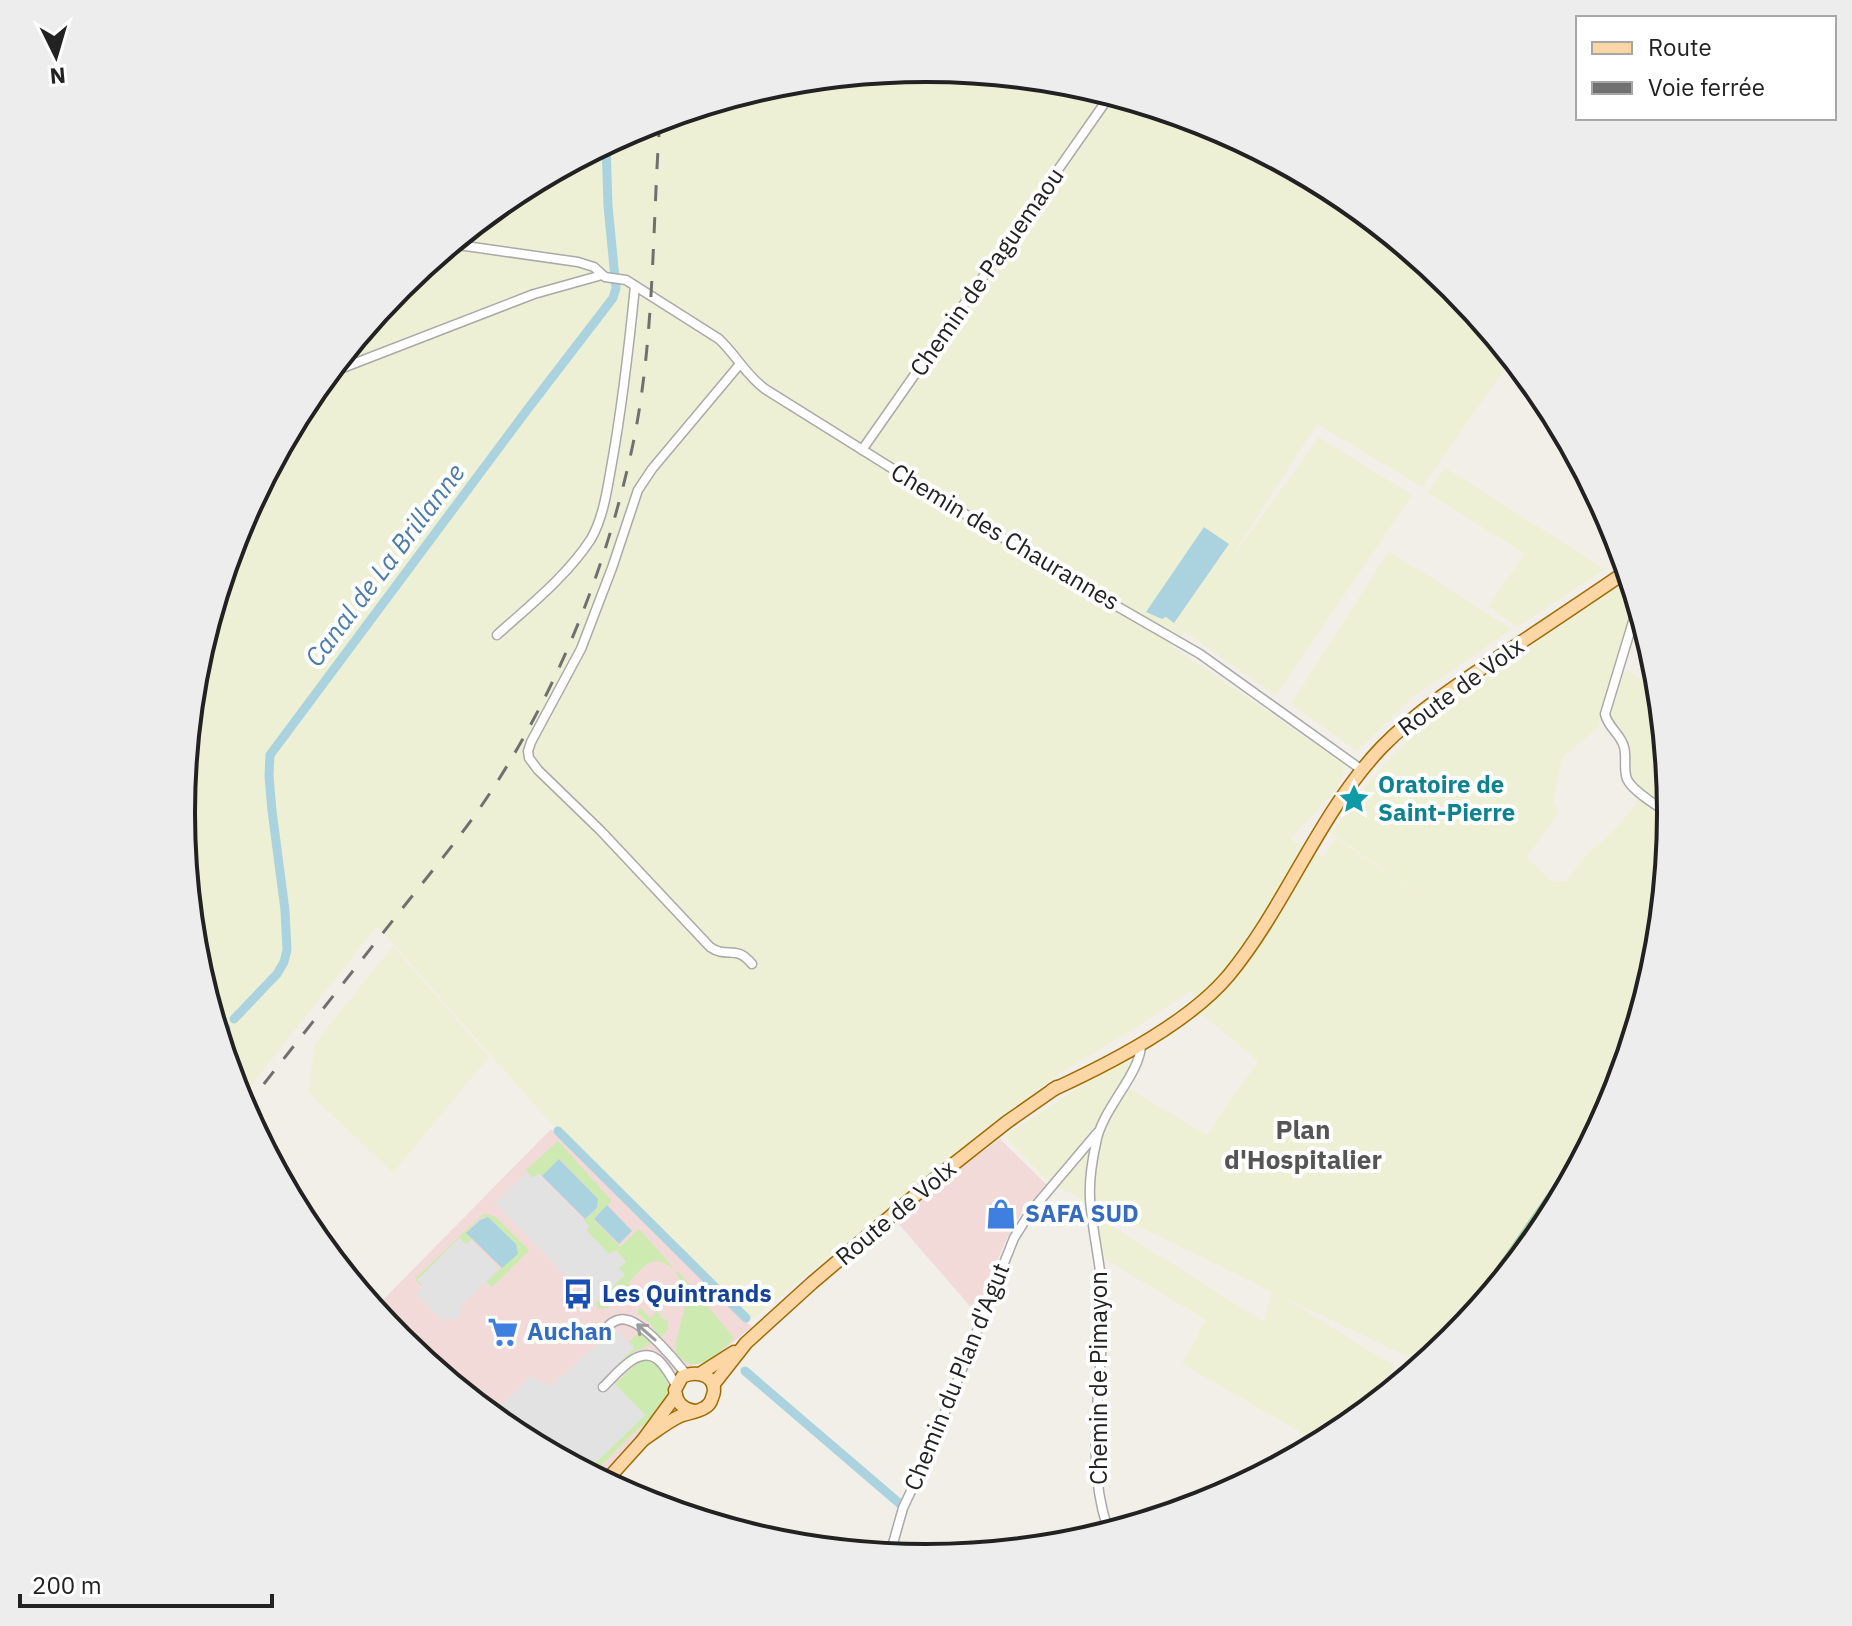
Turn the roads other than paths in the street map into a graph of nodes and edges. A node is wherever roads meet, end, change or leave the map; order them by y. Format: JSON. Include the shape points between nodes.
{"nodes":[{"id":1,"x":1104,"y":104,"type":"edge"},
{"id":2,"x":465,"y":246,"type":"edge"},
{"id":3,"x":602,"y":275,"type":"junction"},
{"id":4,"x":635,"y":286,"type":"junction"},
{"id":5,"x":740,"y":364,"type":"junction"},
{"id":6,"x":348,"y":366,"type":"edge"},
{"id":7,"x":862,"y":450,"type":"junction"},
{"id":8,"x":1618,"y":577,"type":"edge"},
{"id":9,"x":1632,"y":624,"type":"edge"},
{"id":10,"x":497,"y":635,"type":"dead end"},
{"id":11,"x":1362,"y":770,"type":"junction"},
{"id":12,"x":1657,"y":805,"type":"edge"},
{"id":13,"x":1245,"y":952,"type":"junction"},
{"id":14,"x":752,"y":964,"type":"dead end"},
{"id":15,"x":1182,"y":1008,"type":"junction"},
{"id":16,"x":1141,"y":1043,"type":"junction"},
{"id":17,"x":1052,"y":1090,"type":"junction"},
{"id":18,"x":1098,"y":1133,"type":"junction"},
{"id":19,"x":609,"y":1325,"type":"dead end"},
{"id":20,"x":746,"y":1343,"type":"junction"},
{"id":21,"x":701,"y":1373,"type":"junction"},
{"id":22,"x":686,"y":1374,"type":"junction"},
{"id":23,"x":713,"y":1385,"type":"junction"},
{"id":24,"x":603,"y":1387,"type":"dead end"},
{"id":25,"x":676,"y":1390,"type":"junction"},
{"id":26,"x":695,"y":1411,"type":"junction"},
{"id":27,"x":643,"y":1440,"type":"junction"},
{"id":28,"x":613,"y":1473,"type":"edge"},
{"id":29,"x":1106,"y":1521,"type":"edge"},
{"id":30,"x":893,"y":1543,"type":"edge"}],
"edges":[{"from":1,"to":7,"type":"street","name":"Chemin de Paguemaou"},
{"from":2,"to":3,"type":"street","via":[[578,262]]},
{"from":3,"to":4,"type":"street","name":"Chemin des Chaurannes"},
{"from":3,"to":6,"type":"street","via":[[534,294]]},
{"from":4,"to":5,"type":"street","name":"Chemin des Chaurannes","via":[[719,339]]},
{"from":4,"to":10,"type":"street","via":[[622,403],[596,528],[559,577]]},
{"from":5,"to":7,"type":"street","name":"Chemin des Chaurannes","via":[[759,384]]},
{"from":5,"to":14,"type":"street","via":[[638,490],[581,649],[528,751],[538,770],[710,947],[740,953]]},
{"from":7,"to":11,"type":"street","name":"Chemin des Chaurannes","via":[[1200,654]]},
{"from":8,"to":11,"type":"main road","name":"Route de Volx","via":[[1438,699]]},
{"from":9,"to":12,"type":"street","via":[[1605,714],[1624,744],[1628,781]]},
{"from":11,"to":13,"type":"main road","name":"Route de Volx"},
{"from":13,"to":15,"type":"main road","name":"Route de Volx"},
{"from":13,"to":16,"type":"main road","name":"Route de Volx","via":[[1208,996]]},
{"from":15,"to":16,"type":"street"},
{"from":15,"to":17,"type":"main road","name":"Route de Volx"},
{"from":16,"to":17,"type":"main road","name":"Route de Volx"},
{"from":16,"to":18,"type":"street","name":"Chemin de Pimayon","via":[[1137,1063]]},
{"from":17,"to":20,"type":"main road","name":"Route de Volx","via":[[931,1182]]},
{"from":18,"to":29,"type":"street","name":"Chemin de Pimayon","via":[[1090,1182],[1103,1308],[1095,1466]]},
{"from":18,"to":30,"type":"street","name":"Chemin du Plan d'Agut","via":[[1014,1238]]},
{"from":22,"to":19,"type":"street","one_way":true,"via":[[637,1324],[622,1319]]},
{"from":20,"to":21,"type":"main road","name":"Route de Volx"},
{"from":20,"to":23,"type":"main road","name":"Route de Volx"},
{"from":21,"to":22,"type":"main road"},
{"from":21,"to":23,"type":"main road"},
{"from":22,"to":25,"type":"main road"},
{"from":23,"to":26,"type":"main road","via":[[710,1403]]},
{"from":24,"to":25,"type":"street","via":[[635,1357],[647,1355],[658,1359]]},
{"from":25,"to":26,"type":"main road","via":[[682,1406]]},
{"from":25,"to":27,"type":"main road"},
{"from":26,"to":27,"type":"main road"},
{"from":27,"to":28,"type":"main road"}]}
